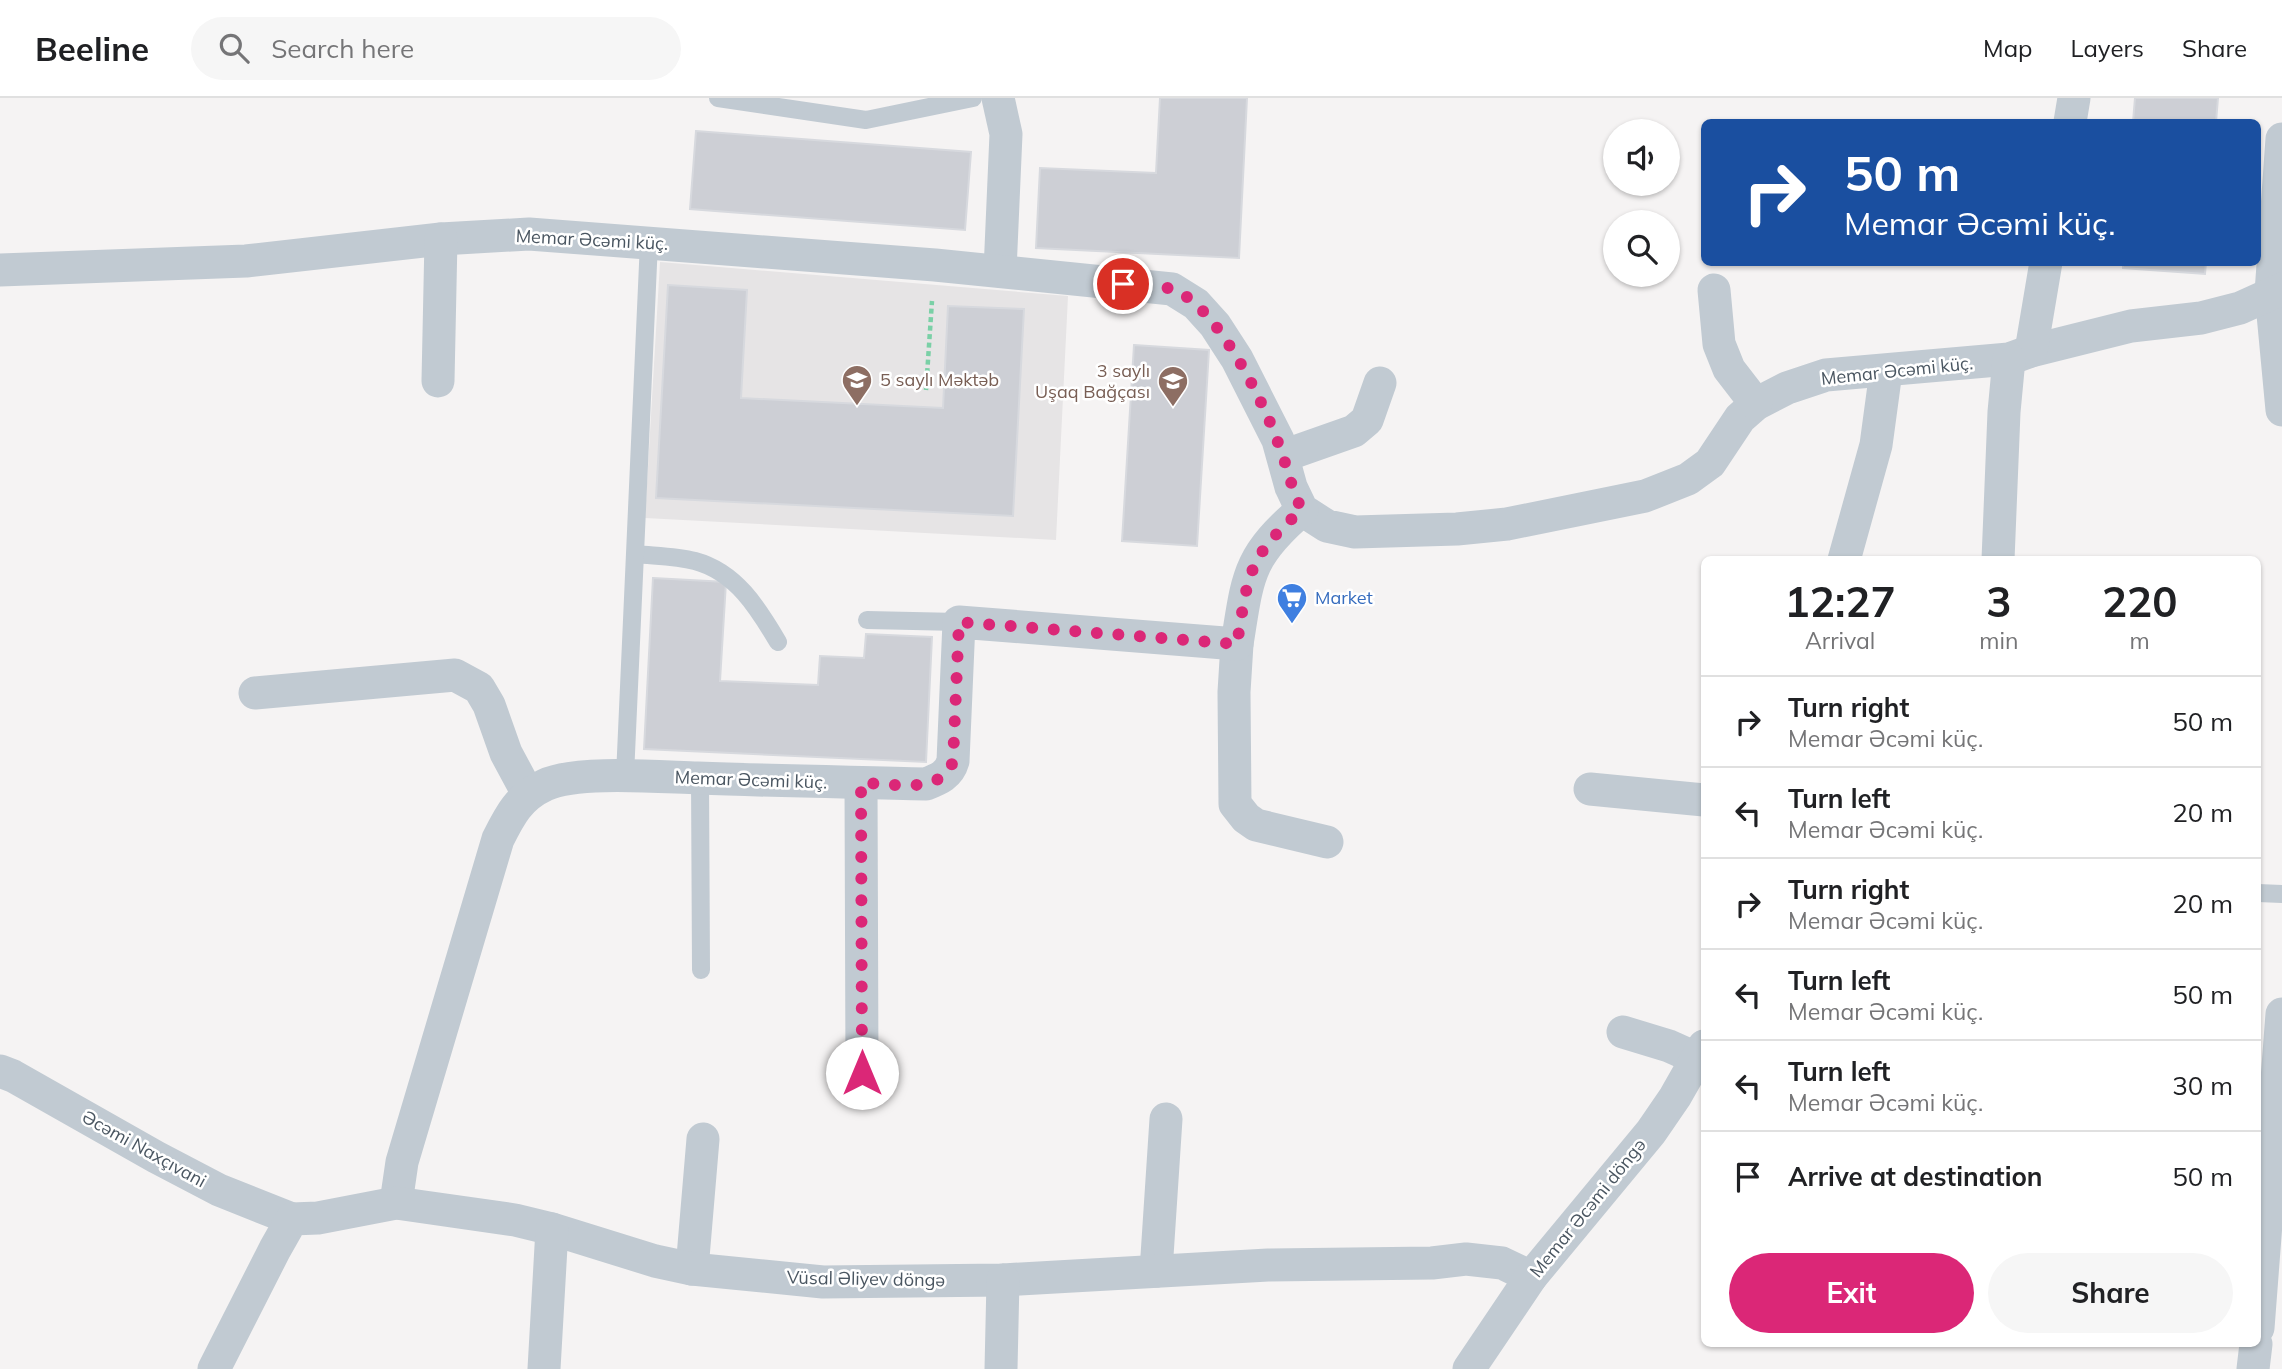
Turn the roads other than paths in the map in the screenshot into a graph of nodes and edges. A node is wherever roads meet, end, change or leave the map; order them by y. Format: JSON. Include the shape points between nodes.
{"nodes":[{"id":1,"x":718,"y":98,"type":"edge"},
{"id":2,"x":973,"y":98,"type":"edge"},
{"id":3,"x":998,"y":98,"type":"edge"},
{"id":4,"x":2074,"y":98,"type":"edge"},
{"id":5,"x":791,"y":103,"type":"edge"},
{"id":6,"x":2070,"y":119,"type":"edge"},
{"id":7,"x":2282,"y":139,"type":"edge"},
{"id":8,"x":441,"y":239,"type":"junction"},
{"id":9,"x":649,"y":242,"type":"junction"},
{"id":10,"x":2045,"y":266,"type":"edge"},
{"id":11,"x":0,"y":270,"type":"edge"},
{"id":12,"x":1000,"y":271,"type":"junction"},
{"id":13,"x":1714,"y":290,"type":"dead end"},
{"id":14,"x":2276,"y":291,"type":"edge"},
{"id":15,"x":2020,"y":355,"type":"junction"},
{"id":16,"x":1886,"y":371,"type":"junction"},
{"id":17,"x":438,"y":381,"type":"dead end"},
{"id":18,"x":1380,"y":383,"type":"dead end"},
{"id":19,"x":1756,"y":404,"type":"junction"},
{"id":20,"x":2282,"y":410,"type":"edge"},
{"id":21,"x":1283,"y":456,"type":"junction"},
{"id":22,"x":1302,"y":510,"type":"junction"},
{"id":23,"x":636,"y":554,"type":"junction"},
{"id":24,"x":1845,"y":556,"type":"edge"},
{"id":25,"x":1998,"y":556,"type":"edge"},
{"id":26,"x":867,"y":620,"type":"dead end"},
{"id":27,"x":959,"y":622,"type":"junction"},
{"id":28,"x":778,"y":642,"type":"dead end"},
{"id":29,"x":1237,"y":644,"type":"junction"},
{"id":30,"x":255,"y":693,"type":"dead end"},
{"id":31,"x":625,"y":776,"type":"junction"},
{"id":32,"x":700,"y":778,"type":"junction"},
{"id":33,"x":861,"y":783,"type":"junction"},
{"id":34,"x":1590,"y":789,"type":"dead end"},
{"id":35,"x":528,"y":794,"type":"junction"},
{"id":36,"x":1701,"y":800,"type":"edge"},
{"id":37,"x":1327,"y":842,"type":"dead end"},
{"id":38,"x":2261,"y":893,"type":"edge"},
{"id":39,"x":2282,"y":894,"type":"edge"},
{"id":40,"x":701,"y":970,"type":"dead end"},
{"id":41,"x":2282,"y":1014,"type":"edge"},
{"id":42,"x":1623,"y":1032,"type":"dead end"},
{"id":43,"x":1701,"y":1053,"type":"edge"},
{"id":44,"x":0,"y":1071,"type":"edge"},
{"id":45,"x":862,"y":1073,"type":"dead end"},
{"id":46,"x":1166,"y":1119,"type":"dead end"},
{"id":47,"x":704,"y":1139,"type":"dead end"},
{"id":48,"x":396,"y":1203,"type":"junction"},
{"id":49,"x":292,"y":1219,"type":"junction"},
{"id":50,"x":552,"y":1229,"type":"junction"},
{"id":51,"x":692,"y":1269,"type":"junction"},
{"id":52,"x":1156,"y":1271,"type":"junction"},
{"id":53,"x":1531,"y":1276,"type":"junction"},
{"id":54,"x":1003,"y":1280,"type":"junction"},
{"id":55,"x":2261,"y":1289,"type":"edge"},
{"id":56,"x":2256,"y":1347,"type":"edge"},
{"id":57,"x":214,"y":1369,"type":"edge"},
{"id":58,"x":544,"y":1369,"type":"edge"},
{"id":59,"x":1001,"y":1369,"type":"edge"},
{"id":60,"x":1469,"y":1369,"type":"edge"},
{"id":61,"x":2253,"y":1369,"type":"edge"}],
"edges":[{"from":1,"to":5,"type":"lane"},
{"from":2,"to":5,"type":"lane","via":[[866,120]]},
{"from":3,"to":12,"type":"street","via":[[1006,134]]},
{"from":4,"to":6,"type":"street"},
{"from":7,"to":14,"type":"street"},
{"from":8,"to":9,"type":"street","name":"Memar Əcəmi küç.","via":[[528,234]]},
{"from":8,"to":11,"type":"street","name":"Memar Əcəmi küç.","via":[[246,261]]},
{"from":8,"to":17,"type":"street"},
{"from":9,"to":12,"type":"street","name":"Memar Əcəmi küç."},
{"from":9,"to":23,"type":"lane"},
{"from":10,"to":15,"type":"street"},
{"from":12,"to":21,"type":"street","name":"Memar Əcəmi küç.","via":[[1172,289],[1196,304],[1237,359]]},
{"from":13,"to":19,"type":"street","via":[[1719,344],[1729,369]]},
{"from":14,"to":15,"type":"street","name":"Memar Əcəmi küç.","via":[[2241,308],[2201,318],[2131,326]]},
{"from":14,"to":20,"type":"street"},
{"from":15,"to":16,"type":"street","name":"Memar Əcəmi küç."},
{"from":15,"to":25,"type":"street","via":[[2004,412]]},
{"from":16,"to":19,"type":"street","name":"Memar Əcəmi küç.","via":[[1826,375]]},
{"from":16,"to":24,"type":"street","via":[[1876,445]]},
{"from":18,"to":21,"type":"street","via":[[1367,420],[1354,431]]},
{"from":19,"to":22,"type":"street","name":"Memar Əcəmi küç.","via":[[1740,418],[1710,463],[1688,479],[1645,496],[1529,520],[1457,529],[1355,532],[1327,526]]},
{"from":21,"to":22,"type":"street","name":"Memar Əcəmi küç."},
{"from":22,"to":29,"type":"street","via":[[1263,548],[1248,578]]},
{"from":23,"to":28,"type":"lane","via":[[694,560],[713,567],[758,608]]},
{"from":23,"to":31,"type":"lane"},
{"from":26,"to":27,"type":"lane"},
{"from":27,"to":29,"type":"street"},
{"from":27,"to":33,"type":"street","name":"Memar Əcəmi küç.","via":[[951,770],[926,784]]},
{"from":29,"to":37,"type":"street","via":[[1235,804],[1256,825]]},
{"from":30,"to":35,"type":"street","via":[[455,675],[479,688]]},
{"from":31,"to":32,"type":"street","name":"Memar Əcəmi küç."},
{"from":31,"to":35,"type":"street","name":"Memar Əcəmi küç.","via":[[547,783]]},
{"from":32,"to":33,"type":"street","name":"Memar Əcəmi küç."},
{"from":32,"to":40,"type":"lane"},
{"from":33,"to":45,"type":"street"},
{"from":34,"to":36,"type":"street"},
{"from":35,"to":48,"type":"street","name":"Memar Əcəmi küç.","via":[[514,807],[498,839],[402,1162]]},
{"from":38,"to":39,"type":"lane"},
{"from":41,"to":55,"type":"street"},
{"from":42,"to":43,"type":"street"},
{"from":43,"to":53,"type":"street","name":"Memar Əcəmi döngə","via":[[1651,1132]]},
{"from":44,"to":49,"type":"street","name":"Əcəmi Naxçıvani","via":[[219,1190]]},
{"from":46,"to":52,"type":"street"},
{"from":47,"to":51,"type":"street"},
{"from":48,"to":49,"type":"street","name":"Vüsal Əliyev döngə"},
{"from":48,"to":50,"type":"street","name":"Vüsal Əliyev döngə"},
{"from":49,"to":57,"type":"street"},
{"from":50,"to":51,"type":"street","name":"Vüsal Əliyev döngə"},
{"from":50,"to":58,"type":"street"},
{"from":51,"to":54,"type":"street","name":"Vüsal Əliyev döngə","via":[[823,1282]]},
{"from":52,"to":53,"type":"street","name":"Vüsal Əliyev döngə","via":[[1466,1259],[1502,1263]]},
{"from":52,"to":54,"type":"street","name":"Vüsal Əliyev döngə"},
{"from":53,"to":60,"type":"street","name":"Memar Əcəmi döngə"},
{"from":54,"to":59,"type":"street"},
{"from":56,"to":61,"type":"street"}]}
